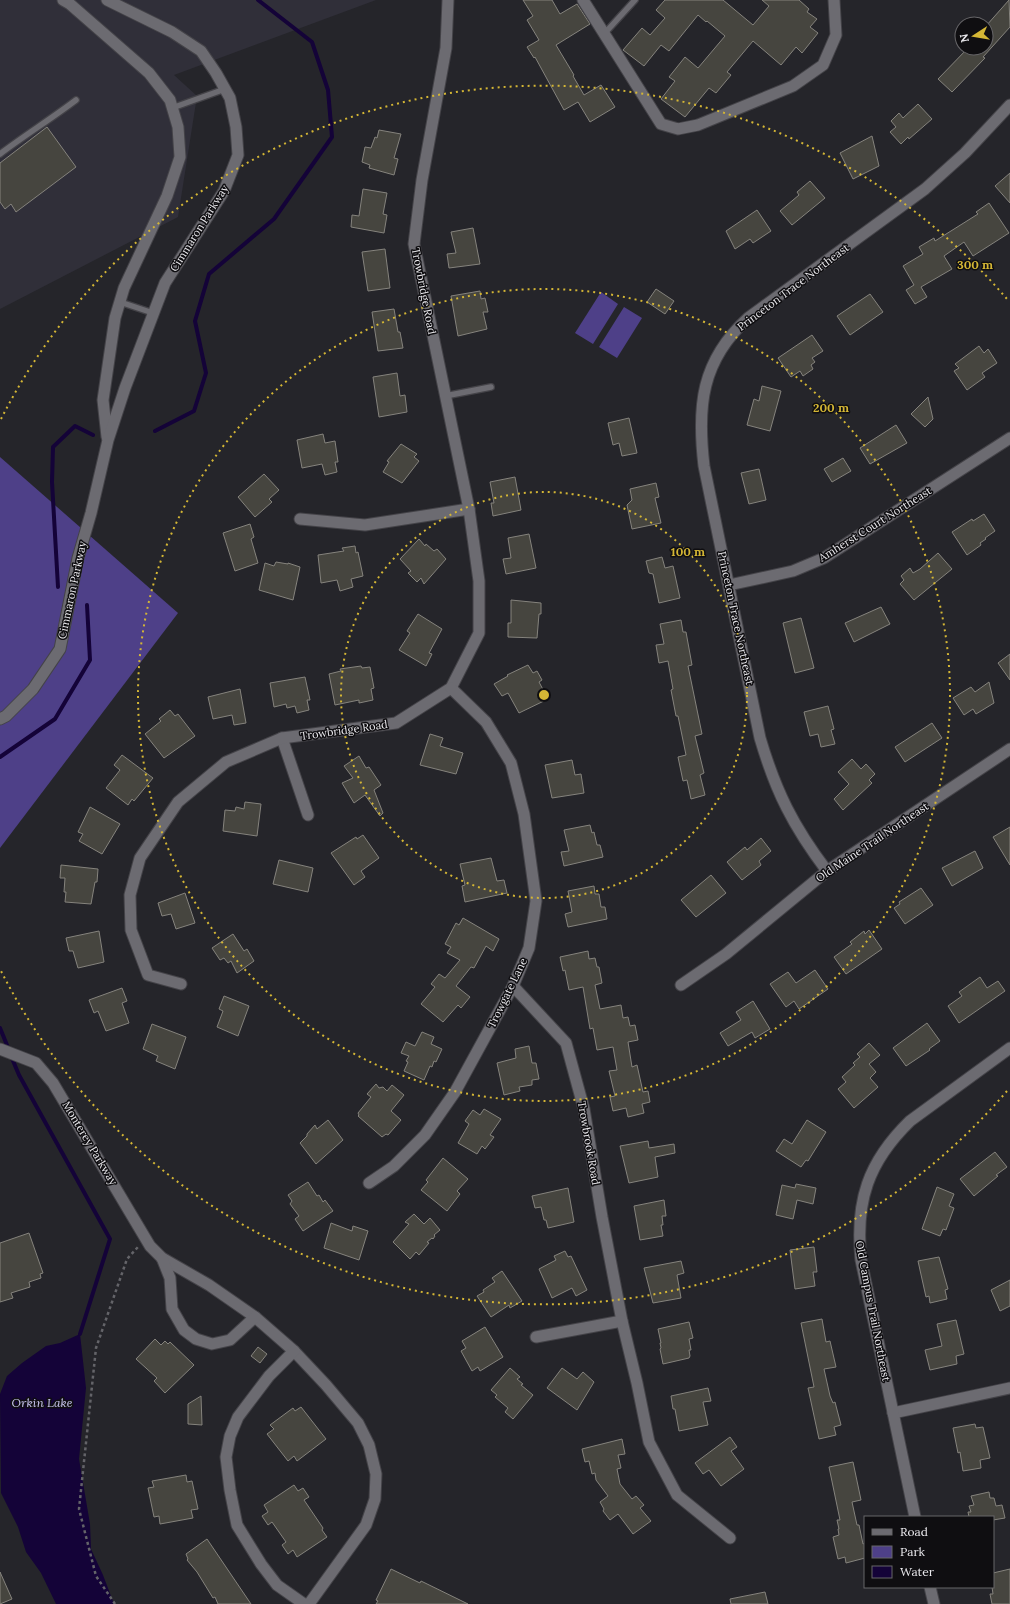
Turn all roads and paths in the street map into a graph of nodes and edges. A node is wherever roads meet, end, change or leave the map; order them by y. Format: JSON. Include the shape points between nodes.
{"nodes":[{"id":1,"x":63,"y":0,"type":"edge"},
{"id":2,"x":107,"y":0,"type":"edge"},
{"id":3,"x":448,"y":0,"type":"edge"},
{"id":4,"x":583,"y":0,"type":"edge"},
{"id":5,"x":635,"y":0,"type":"edge"},
{"id":6,"x":834,"y":0,"type":"edge"},
{"id":7,"x":604,"y":34,"type":"junction"},
{"id":8,"x":225,"y":89,"type":"junction"},
{"id":9,"x":76,"y":100,"type":"dead end"},
{"id":10,"x":1010,"y":105,"type":"edge"},
{"id":11,"x":172,"y":108,"type":"junction"},
{"id":12,"x":0,"y":154,"type":"edge"},
{"id":13,"x":120,"y":302,"type":"junction"},
{"id":14,"x":153,"y":313,"type":"junction"},
{"id":15,"x":491,"y":387,"type":"dead end"},
{"id":16,"x":445,"y":396,"type":"junction"},
{"id":17,"x":1010,"y":438,"type":"edge"},
{"id":18,"x":108,"y":440,"type":"junction"},
{"id":19,"x":469,"y":510,"type":"junction"},
{"id":20,"x":300,"y":519,"type":"dead end"},
{"id":21,"x":729,"y":585,"type":"junction"},
{"id":22,"x":451,"y":688,"type":"junction"},
{"id":23,"x":0,"y":719,"type":"edge"},
{"id":24,"x":282,"y":738,"type":"junction"},
{"id":25,"x":1010,"y":749,"type":"edge"},
{"id":26,"x":308,"y":815,"type":"dead end"},
{"id":27,"x":827,"y":871,"type":"junction"},
{"id":28,"x":181,"y":984,"type":"dead end"},
{"id":29,"x":681,"y":985,"type":"dead end"},
{"id":30,"x":513,"y":986,"type":"junction"},
{"id":31,"x":1010,"y":1048,"type":"edge"},
{"id":32,"x":0,"y":1049,"type":"edge"},
{"id":33,"x":369,"y":1183,"type":"dead end"},
{"id":34,"x":146,"y":1238,"type":"junction"},
{"id":35,"x":162,"y":1258,"type":"junction"},
{"id":36,"x":255,"y":1317,"type":"junction"},
{"id":37,"x":622,"y":1320,"type":"junction"},
{"id":38,"x":536,"y":1337,"type":"dead end"},
{"id":39,"x":294,"y":1351,"type":"junction"},
{"id":40,"x":1010,"y":1388,"type":"edge"},
{"id":41,"x":893,"y":1413,"type":"junction"},
{"id":42,"x":915,"y":1516,"type":"edge"},
{"id":43,"x":730,"y":1538,"type":"dead end"},
{"id":44,"x":930,"y":1588,"type":"edge"},
{"id":45,"x":115,"y":1604,"type":"edge"},
{"id":46,"x":304,"y":1604,"type":"edge"},
{"id":47,"x":309,"y":1604,"type":"edge"},
{"id":48,"x":934,"y":1604,"type":"edge"}],
"edges":[{"from":1,"to":11,"type":"street","name":"Cimmaron Parkway","via":[[149,73],[170,100]]},
{"from":2,"to":8,"type":"street","name":"Cimmaron Parkway","via":[[172,32],[201,51]]},
{"from":3,"to":16,"type":"street","name":"Trowbridge Road","via":[[446,48],[422,180],[414,244]]},
{"from":4,"to":7,"type":"street"},
{"from":5,"to":7,"type":"lane"},
{"from":6,"to":7,"type":"street","via":[[836,35],[823,65],[793,86],[698,125],[678,128],[661,124]]},
{"from":8,"to":11,"type":"lane"},
{"from":8,"to":14,"type":"street","name":"Cimmaron Parkway","via":[[230,98],[236,127],[238,155],[224,191],[165,283]]},
{"from":9,"to":12,"type":"lane"},
{"from":10,"to":21,"type":"street","name":"Princeton Trace Northeast","via":[[942,175],[748,318],[734,330],[722,347],[706,383],[701,435],[704,466]]},
{"from":11,"to":13,"type":"street","name":"Cimmaron Parkway","via":[[178,127],[180,157],[167,196],[124,288]]},
{"from":13,"to":14,"type":"lane"},
{"from":13,"to":18,"type":"street","name":"Cimmaron Parkway","via":[[115,318],[103,400]]},
{"from":14,"to":18,"type":"street","name":"Cimmaron Parkway"},
{"from":15,"to":16,"type":"lane"},
{"from":16,"to":19,"type":"street","name":"Trowbridge Road"},
{"from":17,"to":21,"type":"street","name":"Amherst Court Northeast","via":[[824,558],[793,571]]},
{"from":18,"to":23,"type":"street","name":"Cimmaron Parkway","via":[[78,558],[60,649],[33,689]]},
{"from":19,"to":20,"type":"street","via":[[365,525]]},
{"from":19,"to":22,"type":"street","name":"Trowbridge Road","via":[[479,581],[479,632]]},
{"from":21,"to":27,"type":"street","name":"Princeton Trace Northeast","via":[[760,738],[770,770],[780,798],[794,823]]},
{"from":22,"to":24,"type":"street","name":"Trowbridge Road","via":[[396,723]]},
{"from":22,"to":30,"type":"street","name":"Trowgate Lane","via":[[486,722],[511,762],[524,814],[536,900],[529,948]]},
{"from":24,"to":26,"type":"street"},
{"from":24,"to":28,"type":"street","name":"Trowbridge Road","via":[[226,762],[178,802],[140,858],[130,895],[131,930],[148,975]]},
{"from":25,"to":27,"type":"street","name":"Old Maine Trail Northeast"},
{"from":27,"to":29,"type":"street","name":"Old Maine Trail Northeast","via":[[726,954]]},
{"from":30,"to":33,"type":"street","name":"Trowgate Lane","via":[[455,1092],[425,1135],[394,1166]]},
{"from":30,"to":37,"type":"street","name":"Trowbrook Road","via":[[566,1042],[584,1109]]},
{"from":31,"to":41,"type":"street","name":"Old Campus Trail Northeast","via":[[910,1121],[885,1149],[873,1169],[865,1191],[858,1237]]},
{"from":32,"to":34,"type":"street","name":"Monterey Parkway","via":[[36,1063],[54,1083]]},
{"from":34,"to":35,"type":"street","name":"Monterey Parkway"},
{"from":34,"to":45,"type":"path","via":[[127,1259],[96,1348],[79,1509],[96,1576]]},
{"from":35,"to":36,"type":"street","name":"Monterey Parkway","via":[[209,1285]]},
{"from":35,"to":36,"type":"street","name":"Monterey Parkway","via":[[170,1278],[172,1309],[184,1330],[196,1339],[212,1344],[230,1340]]},
{"from":36,"to":39,"type":"street","name":"Monterey Parkway"},
{"from":37,"to":38,"type":"street"},
{"from":37,"to":43,"type":"street","name":"Trowbrook Road","via":[[649,1442],[677,1495]]},
{"from":39,"to":46,"type":"street","via":[[269,1376],[238,1417],[230,1436],[226,1458],[237,1525],[277,1585]]},
{"from":39,"to":47,"type":"street","name":"Monterey Parkway","via":[[358,1424],[369,1445],[376,1474],[375,1499],[366,1526]]},
{"from":40,"to":41,"type":"street"},
{"from":41,"to":42,"type":"street","name":"Old Campus Trail Northeast"},
{"from":44,"to":48,"type":"street"}]}
